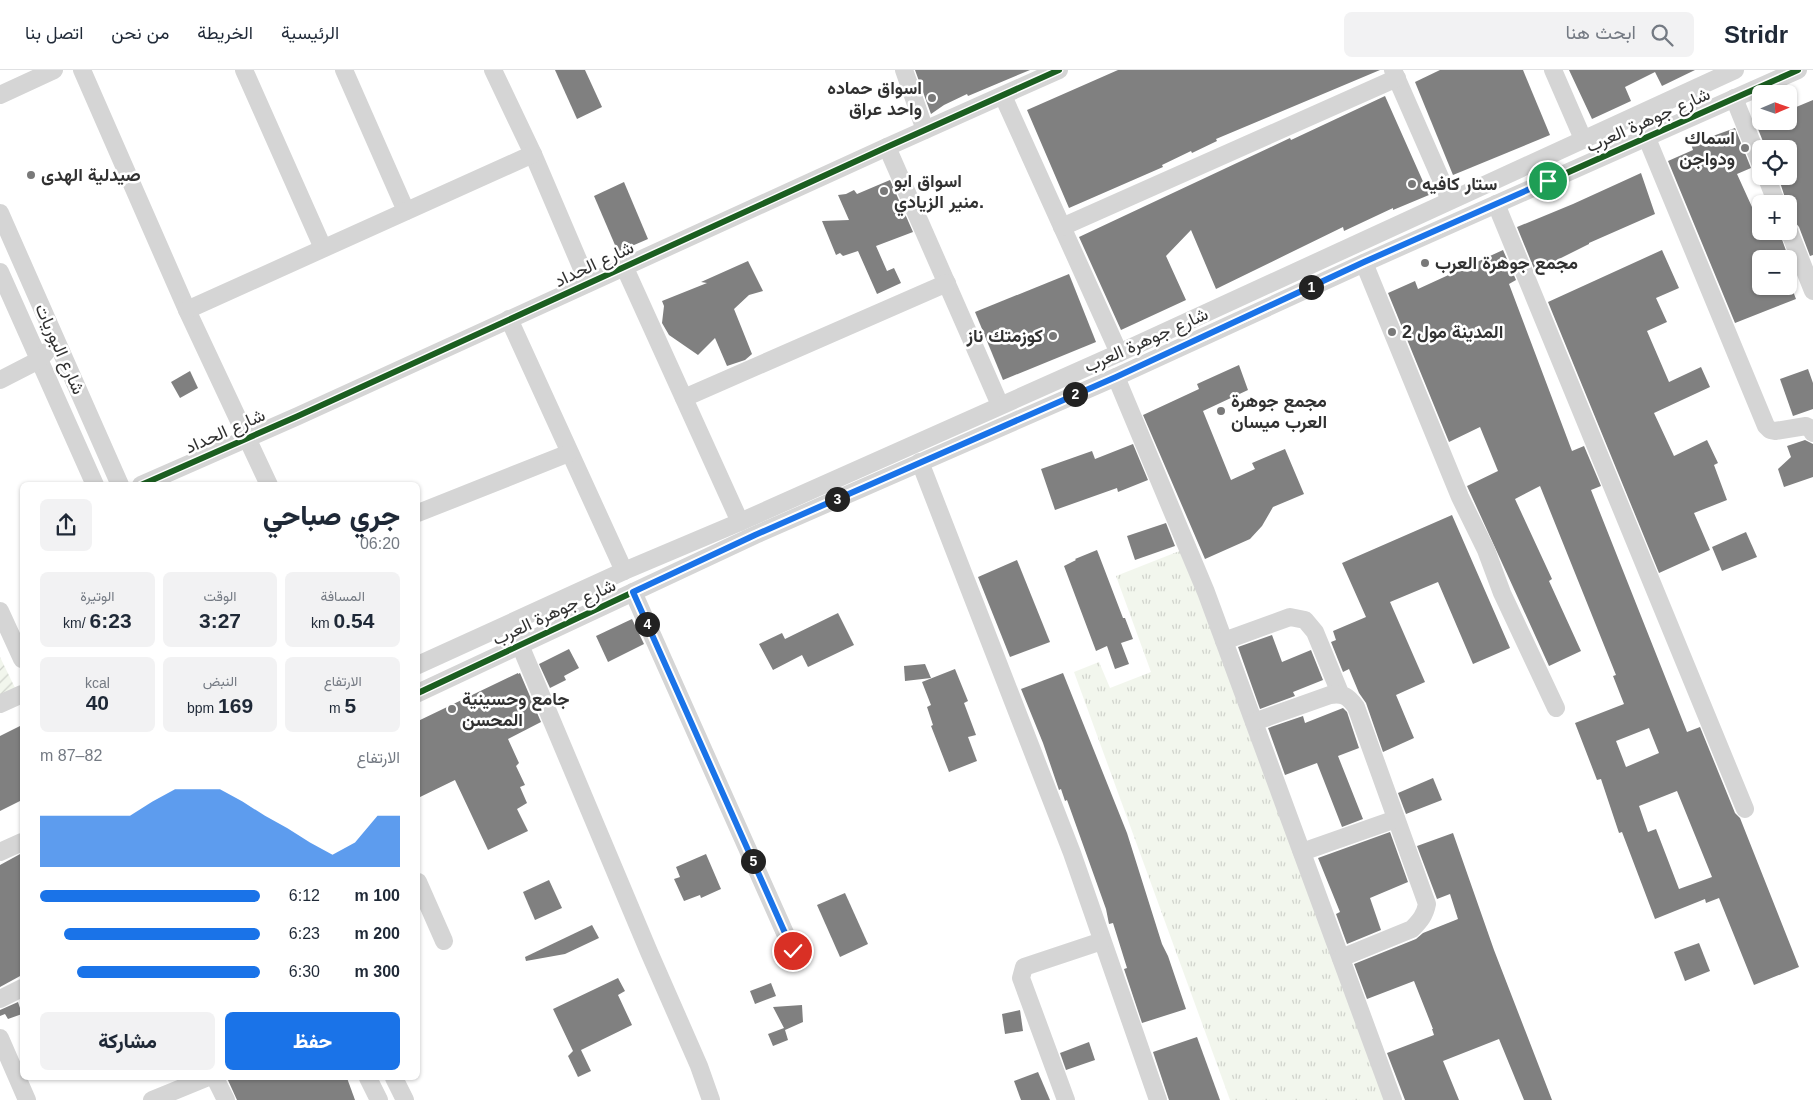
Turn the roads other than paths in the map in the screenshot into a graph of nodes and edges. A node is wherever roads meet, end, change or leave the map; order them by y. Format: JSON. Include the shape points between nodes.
{"nodes":[{"id":1,"x":54,"y":70,"type":"edge"},
{"id":2,"x":82,"y":70,"type":"edge"},
{"id":3,"x":244,"y":70,"type":"edge"},
{"id":4,"x":344,"y":70,"type":"edge"},
{"id":5,"x":904,"y":70,"type":"edge"},
{"id":6,"x":1059,"y":70,"type":"edge"},
{"id":7,"x":1552,"y":70,"type":"edge"},
{"id":8,"x":1736,"y":70,"type":"edge"},
{"id":9,"x":1798,"y":70,"type":"edge"},
{"id":10,"x":495,"y":71,"type":"edge"},
{"id":11,"x":1395,"y":74,"type":"edge"},
{"id":12,"x":0,"y":95,"type":"edge"},
{"id":13,"x":1003,"y":96,"type":"junction"},
{"id":14,"x":1734,"y":98,"type":"junction"},
{"id":15,"x":925,"y":130,"type":"junction"},
{"id":16,"x":1646,"y":136,"type":"junction"},
{"id":17,"x":1583,"y":139,"type":"junction"},
{"id":18,"x":1752,"y":143,"type":"edge"},
{"id":19,"x":887,"y":146,"type":"junction"},
{"id":20,"x":534,"y":154,"type":"junction"},
{"id":21,"x":1450,"y":200,"type":"junction"},
{"id":22,"x":1496,"y":204,"type":"junction"},
{"id":23,"x":406,"y":211,"type":"junction"},
{"id":24,"x":0,"y":213,"type":"edge"},
{"id":25,"x":1062,"y":228,"type":"junction"},
{"id":26,"x":1793,"y":240,"type":"edge"},
{"id":27,"x":323,"y":248,"type":"junction"},
{"id":28,"x":1364,"y":262,"type":"junction"},
{"id":29,"x":624,"y":266,"type":"junction"},
{"id":30,"x":0,"y":272,"type":"edge"},
{"id":31,"x":588,"y":283,"type":"junction"},
{"id":32,"x":947,"y":283,"type":"junction"},
{"id":33,"x":1813,"y":291,"type":"edge"},
{"id":34,"x":41,"y":307,"type":"junction"},
{"id":35,"x":187,"y":310,"type":"junction"},
{"id":36,"x":20,"y":317,"type":"junction"},
{"id":37,"x":509,"y":319,"type":"junction"},
{"id":38,"x":60,"y":349,"type":"junction"},
{"id":39,"x":1119,"y":353,"type":"junction"},
{"id":40,"x":38,"y":360,"type":"junction"},
{"id":41,"x":1116,"y":377,"type":"junction"},
{"id":42,"x":0,"y":380,"type":"edge"},
{"id":43,"x":684,"y":398,"type":"junction"},
{"id":44,"x":1000,"y":405,"type":"junction"},
{"id":45,"x":1813,"y":433,"type":"edge"},
{"id":46,"x":246,"y":439,"type":"junction"},
{"id":47,"x":569,"y":453,"type":"junction"},
{"id":48,"x":920,"y":462,"type":"junction"},
{"id":49,"x":94,"y":482,"type":"edge"},
{"id":50,"x":119,"y":482,"type":"edge"},
{"id":51,"x":148,"y":482,"type":"edge"},
{"id":52,"x":268,"y":482,"type":"edge"},
{"id":53,"x":420,"y":513,"type":"edge"},
{"id":54,"x":740,"y":522,"type":"junction"},
{"id":55,"x":624,"y":571,"type":"junction"},
{"id":56,"x":633,"y":592,"type":"junction"},
{"id":57,"x":0,"y":611,"type":"edge"},
{"id":58,"x":1224,"y":641,"type":"junction"},
{"id":59,"x":520,"y":645,"type":"junction"},
{"id":60,"x":20,"y":655,"type":"edge"},
{"id":61,"x":420,"y":664,"type":"edge"},
{"id":62,"x":420,"y":691,"type":"edge"},
{"id":63,"x":1340,"y":694,"type":"junction"},
{"id":64,"x":20,"y":695,"type":"edge"},
{"id":65,"x":0,"y":704,"type":"edge"},
{"id":66,"x":1556,"y":708,"type":"dead end"},
{"id":67,"x":1254,"y":722,"type":"junction"},
{"id":68,"x":1746,"y":809,"type":"dead end"},
{"id":69,"x":1396,"y":819,"type":"junction"},
{"id":70,"x":20,"y":843,"type":"edge"},
{"id":71,"x":0,"y":852,"type":"edge"},
{"id":72,"x":1302,"y":852,"type":"junction"},
{"id":73,"x":420,"y":886,"type":"edge"},
{"id":74,"x":444,"y":940,"type":"dead end"},
{"id":75,"x":1102,"y":941,"type":"junction"},
{"id":76,"x":793,"y":951,"type":"dead end"},
{"id":77,"x":1341,"y":958,"type":"junction"},
{"id":78,"x":20,"y":989,"type":"edge"},
{"id":79,"x":0,"y":998,"type":"edge"},
{"id":80,"x":0,"y":1038,"type":"edge"},
{"id":81,"x":201,"y":1080,"type":"edge"},
{"id":82,"x":216,"y":1080,"type":"edge"},
{"id":83,"x":369,"y":1080,"type":"edge"},
{"id":84,"x":395,"y":1080,"type":"edge"},
{"id":85,"x":28,"y":1100,"type":"edge"},
{"id":86,"x":152,"y":1100,"type":"edge"},
{"id":87,"x":226,"y":1100,"type":"edge"},
{"id":88,"x":379,"y":1100,"type":"edge"},
{"id":89,"x":405,"y":1100,"type":"edge"},
{"id":90,"x":711,"y":1100,"type":"edge"},
{"id":91,"x":1066,"y":1100,"type":"edge"},
{"id":92,"x":1158,"y":1100,"type":"edge"},
{"id":93,"x":1393,"y":1100,"type":"edge"}],
"edges":[{"from":1,"to":12,"type":"street"},
{"from":2,"to":35,"type":"street"},
{"from":3,"to":27,"type":"street"},
{"from":4,"to":23,"type":"street"},
{"from":5,"to":15,"type":"street"},
{"from":6,"to":13,"type":"street","name":"شارع الحداد"},
{"from":7,"to":17,"type":"street"},
{"from":8,"to":17,"type":"street","name":"شارع جوهرة العرب"},
{"from":9,"to":14,"type":"street","name":"شارع جوهرة العرب"},
{"from":10,"to":20,"type":"street"},
{"from":11,"to":21,"type":"street"},
{"from":11,"to":25,"type":"street"},
{"from":13,"to":15,"type":"street","name":"شارع الحداد"},
{"from":13,"to":25,"type":"street"},
{"from":14,"to":16,"type":"street","name":"شارع جوهرة العرب"},
{"from":14,"to":18,"type":"street"},
{"from":15,"to":19,"type":"street","name":"شارع الحداد"},
{"from":16,"to":22,"type":"street","name":"شارع جوهرة العرب"},
{"from":16,"to":45,"type":"street","via":[[1766,426],[1775,431],[1806,426]]},
{"from":17,"to":21,"type":"street","name":"شارع جوهرة العرب"},
{"from":19,"to":29,"type":"street","name":"شارع الحداد"},
{"from":19,"to":32,"type":"street"},
{"from":20,"to":23,"type":"street"},
{"from":20,"to":31,"type":"street"},
{"from":21,"to":39,"type":"street","name":"شارع جوهرة العرب"},
{"from":22,"to":28,"type":"street","name":"شارع جوهرة العرب"},
{"from":22,"to":68,"type":"street"},
{"from":23,"to":27,"type":"street"},
{"from":24,"to":34,"type":"street","name":"شارع البوريات"},
{"from":25,"to":39,"type":"street"},
{"from":26,"to":33,"type":"street"},
{"from":27,"to":35,"type":"street"},
{"from":28,"to":41,"type":"street","name":"شارع جوهرة العرب"},
{"from":28,"to":66,"type":"street","via":[[1460,496]]},
{"from":29,"to":31,"type":"street","name":"شارع الحداد"},
{"from":29,"to":43,"type":"street"},
{"from":30,"to":36,"type":"street","name":"شارع البوريات"},
{"from":31,"to":37,"type":"street","name":"شارع الحداد"},
{"from":32,"to":43,"type":"street"},
{"from":32,"to":44,"type":"street"},
{"from":34,"to":36,"type":"street","via":[[32,316]]},
{"from":34,"to":38,"type":"street","name":"شارع البوريات"},
{"from":35,"to":46,"type":"street"},
{"from":36,"to":40,"type":"street","name":"شارع البوريات"},
{"from":37,"to":46,"type":"street","name":"شارع الحداد"},
{"from":37,"to":47,"type":"street"},
{"from":38,"to":40,"type":"street","via":[[47,351]]},
{"from":38,"to":50,"type":"street","name":"شارع البوريات"},
{"from":39,"to":44,"type":"street","name":"شارع جوهرة العرب"},
{"from":40,"to":42,"type":"street"},
{"from":40,"to":49,"type":"street","name":"شارع البوريات"},
{"from":41,"to":48,"type":"street","name":"شارع جوهرة العرب"},
{"from":41,"to":58,"type":"street"},
{"from":43,"to":54,"type":"street"},
{"from":44,"to":54,"type":"street","name":"شارع جوهرة العرب"},
{"from":46,"to":51,"type":"street","name":"شارع الحداد"},
{"from":46,"to":52,"type":"street"},
{"from":47,"to":53,"type":"street"},
{"from":47,"to":55,"type":"street"},
{"from":48,"to":56,"type":"street","name":"شارع جوهرة العرب"},
{"from":48,"to":75,"type":"street","via":[[1072,853]]},
{"from":54,"to":55,"type":"street","name":"شارع جوهرة العرب"},
{"from":55,"to":61,"type":"street","name":"شارع جوهرة العرب"},
{"from":56,"to":59,"type":"street","name":"شارع جوهرة العرب"},
{"from":56,"to":76,"type":"street"},
{"from":57,"to":60,"type":"street"},
{"from":58,"to":63,"type":"street","via":[[1290,618],[1305,620],[1315,632]]},
{"from":58,"to":67,"type":"street"},
{"from":59,"to":62,"type":"street","name":"شارع جوهرة العرب"},
{"from":59,"to":90,"type":"street"},
{"from":63,"to":67,"type":"street","via":[[1330,694]]},
{"from":63,"to":69,"type":"street","via":[[1349,698],[1356,707]]},
{"from":64,"to":65,"type":"street"},
{"from":67,"to":72,"type":"street"},
{"from":69,"to":72,"type":"street"},
{"from":69,"to":77,"type":"street","via":[[1427,904],[1425,911],[1412,928]]},
{"from":70,"to":71,"type":"street"},
{"from":72,"to":77,"type":"street"},
{"from":73,"to":74,"type":"street"},
{"from":75,"to":91,"type":"street","via":[[1024,967],[1021,978]]},
{"from":75,"to":92,"type":"street"},
{"from":77,"to":93,"type":"street"},
{"from":78,"to":79,"type":"street"},
{"from":80,"to":85,"type":"street"},
{"from":81,"to":86,"type":"street"},
{"from":82,"to":87,"type":"street"},
{"from":83,"to":88,"type":"street"},
{"from":84,"to":89,"type":"street"}]}
